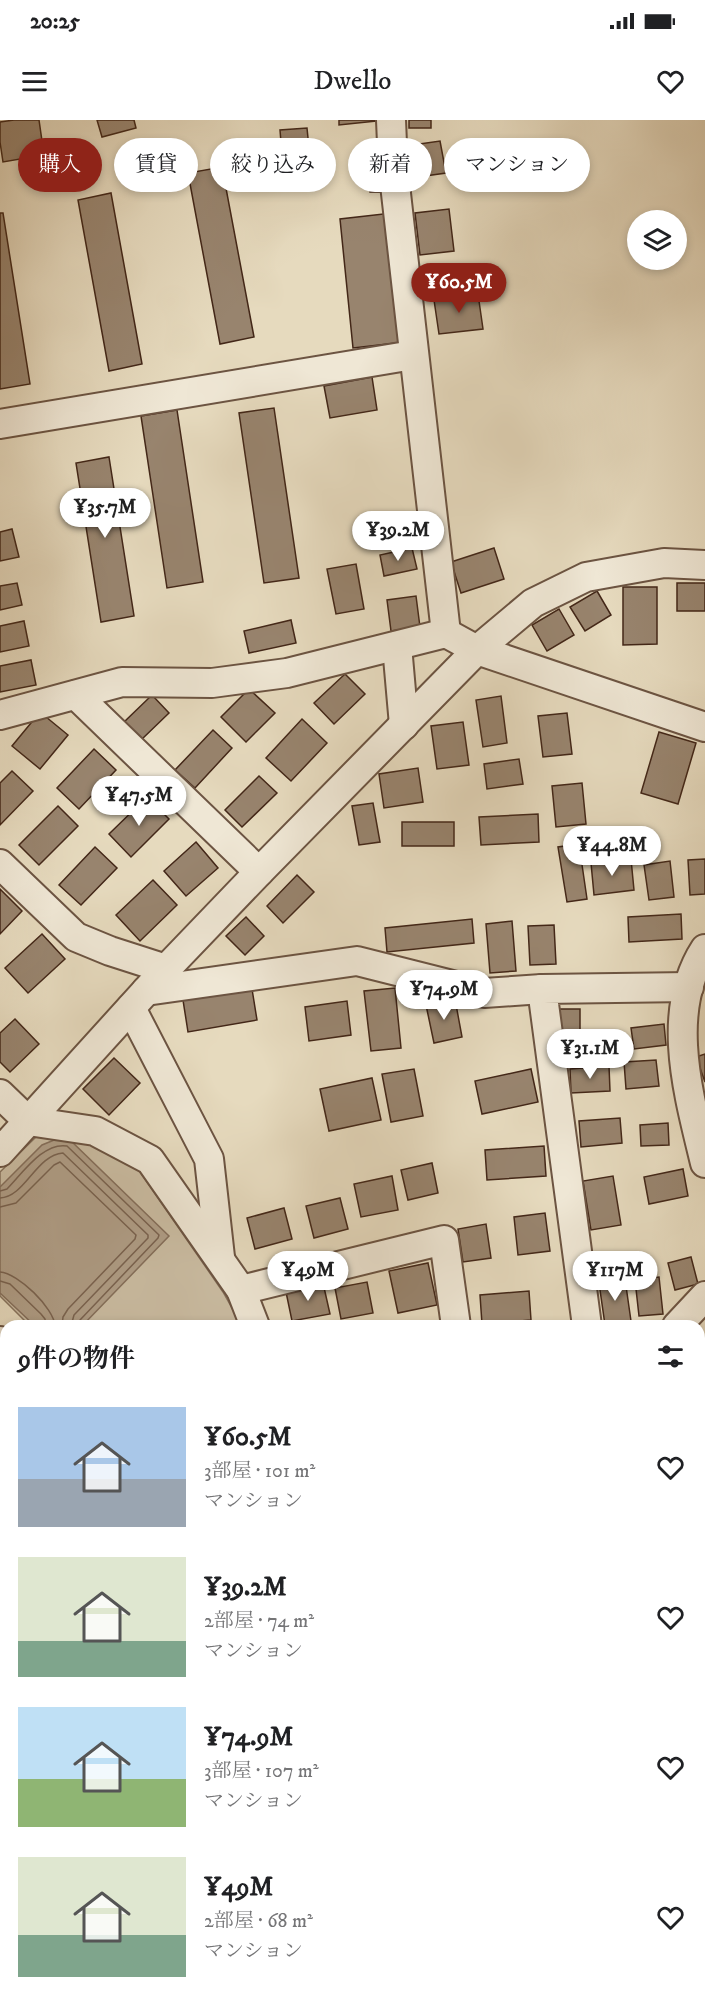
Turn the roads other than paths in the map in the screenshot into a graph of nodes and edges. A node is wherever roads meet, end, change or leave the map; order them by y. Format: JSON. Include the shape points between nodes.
{"nodes":[{"id":1,"x":391,"y":120,"type":"edge"},
{"id":2,"x":413,"y":355,"type":"junction"},
{"id":3,"x":0,"y":424,"type":"edge"},
{"id":4,"x":705,"y":565,"type":"edge"},
{"id":5,"x":446,"y":633,"type":"junction"},
{"id":6,"x":397,"y":646,"type":"junction"},
{"id":7,"x":477,"y":650,"type":"junction"},
{"id":8,"x":76,"y":694,"type":"junction"},
{"id":9,"x":0,"y":715,"type":"edge"},
{"id":10,"x":404,"y":725,"type":"junction"},
{"id":11,"x":705,"y":727,"type":"edge"},
{"id":12,"x":0,"y":864,"type":"edge"},
{"id":13,"x":259,"y":872,"type":"junction"},
{"id":14,"x":705,"y":949,"type":"edge"},
{"id":15,"x":166,"y":969,"type":"junction"},
{"id":16,"x":542,"y":989,"type":"junction"},
{"id":17,"x":139,"y":999,"type":"junction"},
{"id":18,"x":692,"y":1005,"type":"edge"},
{"id":19,"x":0,"y":1094,"type":"edge"},
{"id":20,"x":700,"y":1120,"type":"edge"},
{"id":21,"x":28,"y":1121,"type":"junction"},
{"id":22,"x":0,"y":1152,"type":"edge"},
{"id":23,"x":705,"y":1163,"type":"edge"},
{"id":24,"x":221,"y":1262,"type":"junction"},
{"id":25,"x":241,"y":1290,"type":"junction"},
{"id":26,"x":705,"y":1296,"type":"edge"},
{"id":27,"x":253,"y":1320,"type":"edge"},
{"id":28,"x":455,"y":1320,"type":"edge"},
{"id":29,"x":586,"y":1320,"type":"edge"},
{"id":30,"x":683,"y":1320,"type":"edge"}],
"edges":[{"from":1,"to":2,"type":"street"},
{"from":2,"to":3,"type":"street"},
{"from":2,"to":5,"type":"street"},
{"from":4,"to":7,"type":"street","via":[[664,563],[586,577],[533,603]]},
{"from":5,"to":6,"type":"street"},
{"from":5,"to":7,"type":"street"},
{"from":6,"to":8,"type":"street","via":[[287,673],[212,683],[122,682]]},
{"from":6,"to":10,"type":"street"},
{"from":7,"to":10,"type":"street"},
{"from":7,"to":11,"type":"street"},
{"from":8,"to":9,"type":"street"},
{"from":8,"to":13,"type":"street"},
{"from":10,"to":13,"type":"street"},
{"from":12,"to":15,"type":"street","via":[[76,937]]},
{"from":13,"to":15,"type":"street"},
{"from":14,"to":18,"type":"street","via":[[698,959]]},
{"from":15,"to":17,"type":"street"},
{"from":16,"to":17,"type":"street","via":[[484,993],[357,961]]},
{"from":16,"to":18,"type":"street"},
{"from":16,"to":29,"type":"street"},
{"from":17,"to":21,"type":"street"},
{"from":17,"to":24,"type":"street","via":[[209,1159]]},
{"from":18,"to":20,"type":"street","via":[[685,1068]]},
{"from":19,"to":21,"type":"street"},
{"from":20,"to":23,"type":"street"},
{"from":21,"to":22,"type":"street"},
{"from":21,"to":24,"type":"street","via":[[95,1131],[150,1160]]},
{"from":24,"to":25,"type":"street"},
{"from":25,"to":27,"type":"street"},
{"from":25,"to":28,"type":"street","via":[[444,1240]]},
{"from":26,"to":30,"type":"street"}]}
